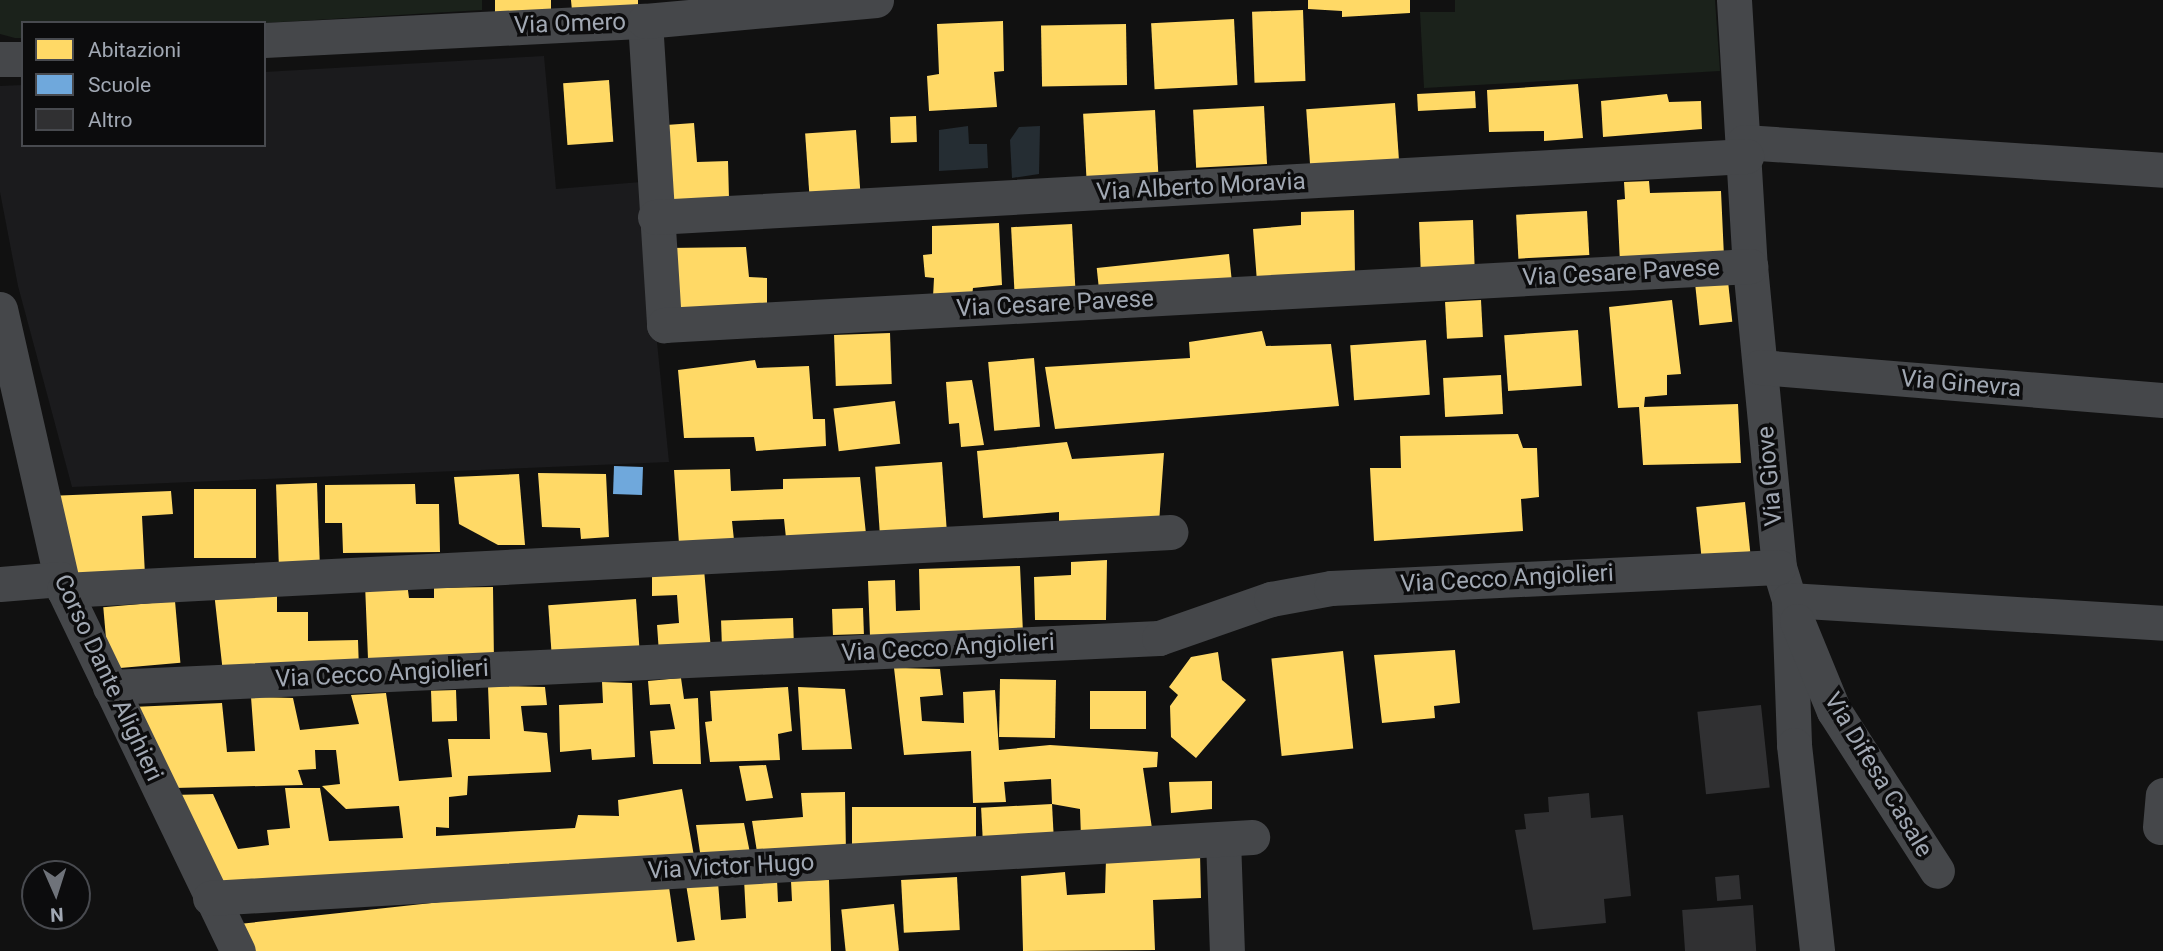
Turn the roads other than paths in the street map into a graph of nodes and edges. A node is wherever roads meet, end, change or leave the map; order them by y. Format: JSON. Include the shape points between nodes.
{"nodes":[{"id":1,"x":876,"y":0,"type":"edge"},
{"id":2,"x":1734,"y":0,"type":"edge"},
{"id":3,"x":687,"y":8,"type":"edge"},
{"id":4,"x":645,"y":21,"type":"junction"},
{"id":5,"x":266,"y":40,"type":"edge"},
{"id":6,"x":0,"y":59,"type":"edge"},
{"id":7,"x":21,"y":59,"type":"edge"},
{"id":8,"x":1745,"y":149,"type":"junction"},
{"id":9,"x":2163,"y":170,"type":"edge"},
{"id":10,"x":655,"y":217,"type":"junction"},
{"id":11,"x":1749,"y":266,"type":"junction"},
{"id":12,"x":0,"y":309,"type":"edge"},
{"id":13,"x":5,"y":361,"type":"edge"},
{"id":14,"x":1760,"y":367,"type":"junction"},
{"id":15,"x":2163,"y":400,"type":"edge"},
{"id":16,"x":1170,"y":532,"type":"dead end"},
{"id":17,"x":1779,"y":566,"type":"junction"},
{"id":18,"x":0,"y":584,"type":"edge"},
{"id":19,"x":62,"y":584,"type":"junction"},
{"id":20,"x":1789,"y":600,"type":"junction"},
{"id":21,"x":2163,"y":623,"type":"edge"},
{"id":22,"x":110,"y":687,"type":"junction"},
{"id":23,"x":1937,"y":871,"type":"dead end"},
{"id":24,"x":210,"y":898,"type":"junction"},
{"id":25,"x":238,"y":951,"type":"edge"},
{"id":26,"x":1227,"y":951,"type":"edge"},
{"id":27,"x":1817,"y":951,"type":"edge"}],
"edges":[{"from":1,"to":3,"type":"street","name":"Via Omero"},
{"from":2,"to":8,"type":"street","name":"Via Giove"},
{"from":3,"to":4,"type":"street","name":"Via Omero"},
{"from":4,"to":5,"type":"street","name":"Via Omero"},
{"from":4,"to":10,"type":"street","name":"Via Cesare Pavese"},
{"from":6,"to":7,"type":"street"},
{"from":8,"to":9,"type":"street","name":"Via Alberto Moravia"},
{"from":8,"to":10,"type":"street","name":"Via Alberto Moravia"},
{"from":8,"to":11,"type":"street","name":"Via Giove"},
{"from":10,"to":11,"type":"street","name":"Via Cesare Pavese","via":[[664,325]]},
{"from":11,"to":14,"type":"street","name":"Via Giove"},
{"from":12,"to":13,"type":"street","name":"Corso Dante Alighieri"},
{"from":13,"to":19,"type":"street","name":"Corso Dante Alighieri"},
{"from":14,"to":15,"type":"street","name":"Via Ginevra"},
{"from":14,"to":17,"type":"street","name":"Via Giove"},
{"from":16,"to":19,"type":"street"},
{"from":17,"to":20,"type":"street","name":"Via Giove"},
{"from":17,"to":22,"type":"street","name":"Via Cecco Angiolieri","via":[[1331,588],[1271,598],[1159,638]]},
{"from":18,"to":19,"type":"street"},
{"from":19,"to":22,"type":"street","name":"Corso Dante Alighieri"},
{"from":20,"to":21,"type":"street"},
{"from":20,"to":23,"type":"street","name":"Via Difesa Casale","via":[[1833,711]]},
{"from":20,"to":27,"type":"street","name":"Via Giove","via":[[1794,746]]},
{"from":22,"to":24,"type":"street","name":"Corso Dante Alighieri"},
{"from":24,"to":25,"type":"street","name":"Corso Dante Alighieri"},
{"from":24,"to":26,"type":"street","name":"Via Victor Hugo","via":[[1238,838]]}]}
